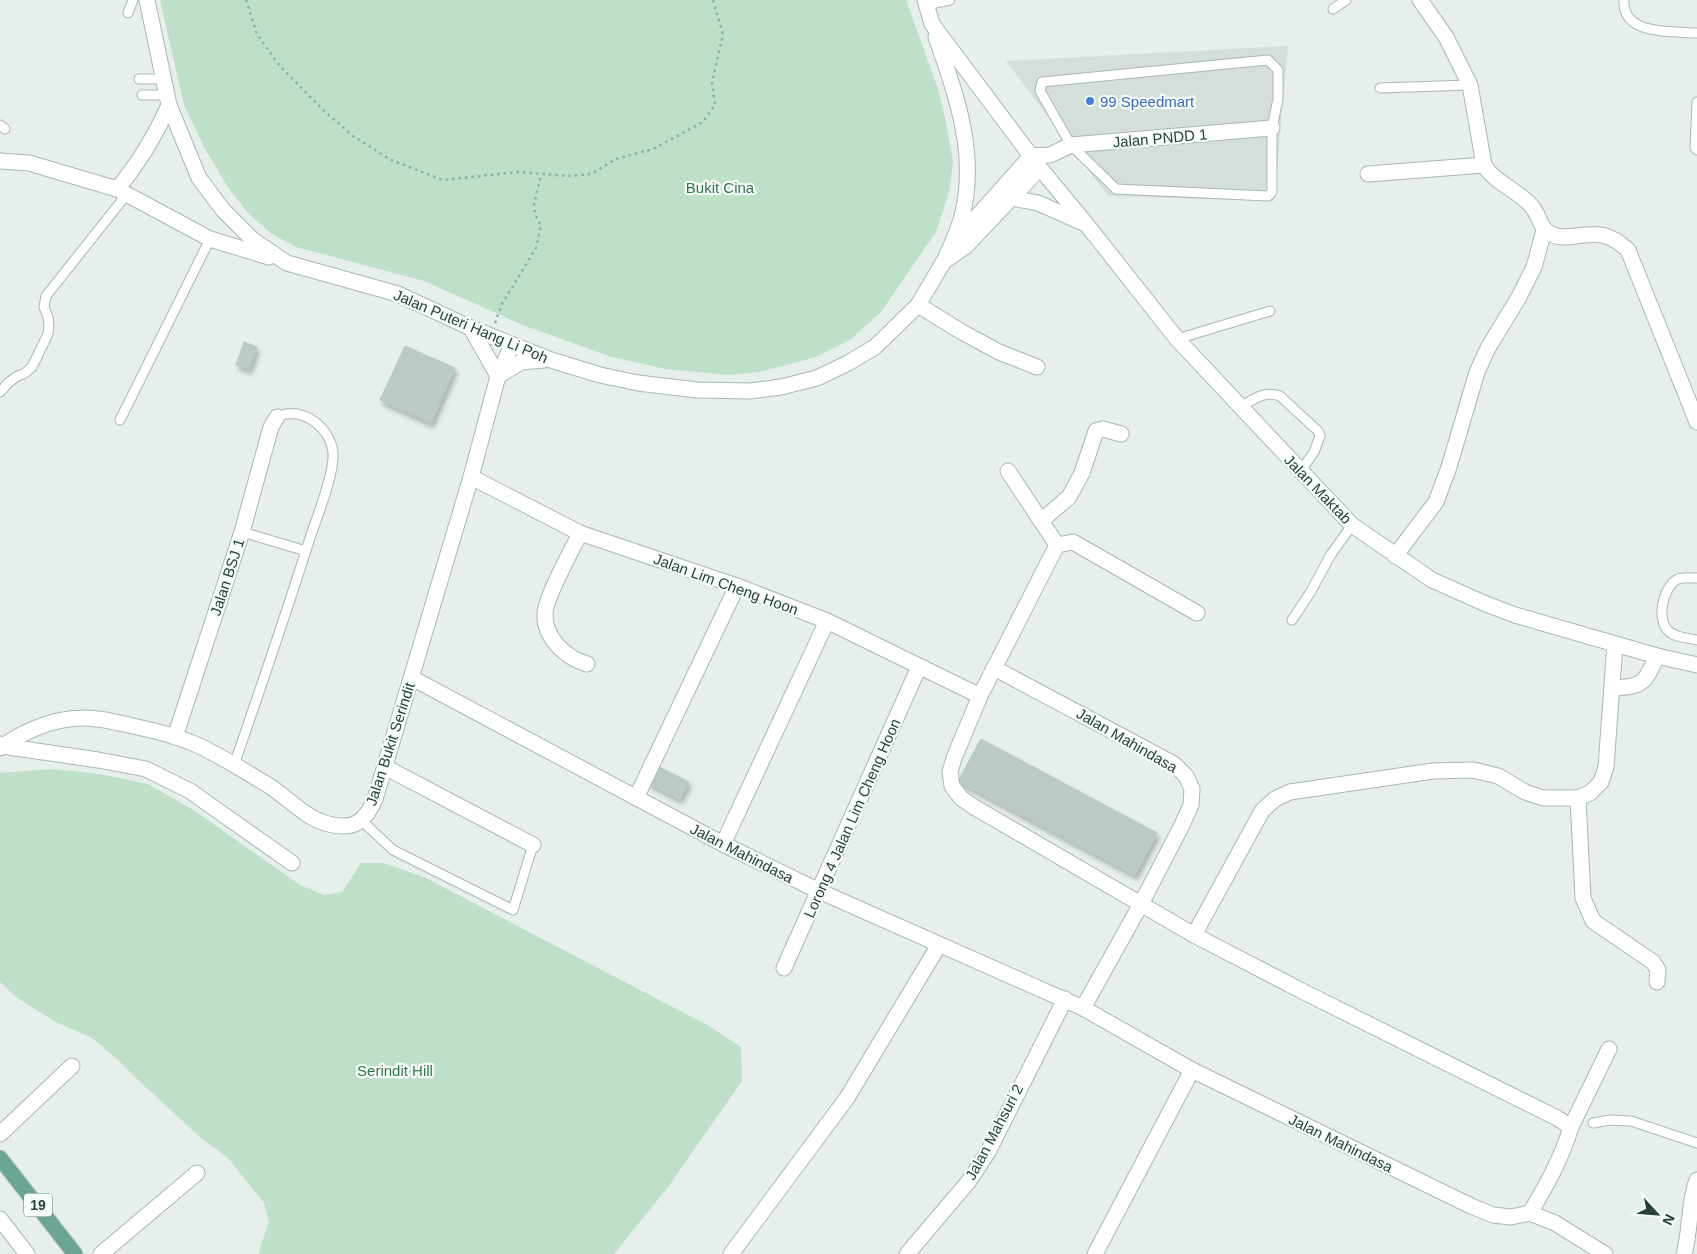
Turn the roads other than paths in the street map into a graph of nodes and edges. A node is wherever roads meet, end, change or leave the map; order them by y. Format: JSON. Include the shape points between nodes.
{"nodes":[{"id":1,"x":133,"y":0,"type":"edge"},
{"id":2,"x":147,"y":0,"type":"edge"},
{"id":3,"x":950,"y":0,"type":"edge"},
{"id":4,"x":1346,"y":0,"type":"edge"},
{"id":5,"x":1420,"y":0,"type":"edge"},
{"id":6,"x":1624,"y":0,"type":"edge"},
{"id":7,"x":925,"y":3,"type":"edge"},
{"id":8,"x":1333,"y":9,"type":"dead end"},
{"id":9,"x":128,"y":13,"type":"dead end"},
{"id":10,"x":932,"y":24,"type":"junction"},
{"id":11,"x":1697,"y":33,"type":"edge"},
{"id":12,"x":139,"y":79,"type":"dead end"},
{"id":13,"x":164,"y":79,"type":"junction"},
{"id":14,"x":1470,"y":85,"type":"junction"},
{"id":15,"x":1380,"y":88,"type":"dead end"},
{"id":16,"x":142,"y":95,"type":"dead end"},
{"id":17,"x":168,"y":100,"type":"junction"},
{"id":18,"x":1697,"y":102,"type":"edge"},
{"id":19,"x":1272,"y":128,"type":"junction"},
{"id":20,"x":1071,"y":145,"type":"junction"},
{"id":21,"x":1697,"y":150,"type":"edge"},
{"id":22,"x":0,"y":161,"type":"edge"},
{"id":23,"x":1035,"y":162,"type":"junction"},
{"id":24,"x":1484,"y":165,"type":"junction"},
{"id":25,"x":1368,"y":174,"type":"dead end"},
{"id":26,"x":122,"y":191,"type":"junction"},
{"id":27,"x":1012,"y":198,"type":"junction"},
{"id":28,"x":1087,"y":224,"type":"junction"},
{"id":29,"x":1544,"y":230,"type":"junction"},
{"id":30,"x":210,"y":238,"type":"junction"},
{"id":31,"x":944,"y":262,"type":"junction"},
{"id":32,"x":287,"y":263,"type":"junction"},
{"id":33,"x":918,"y":305,"type":"junction"},
{"id":34,"x":1270,"y":311,"type":"dead end"},
{"id":35,"x":471,"y":328,"type":"junction"},
{"id":36,"x":1177,"y":339,"type":"junction"},
{"id":37,"x":512,"y":345,"type":"junction"},
{"id":38,"x":551,"y":360,"type":"junction"},
{"id":39,"x":1038,"y":367,"type":"dead end"},
{"id":40,"x":498,"y":376,"type":"junction"},
{"id":41,"x":0,"y":392,"type":"edge"},
{"id":42,"x":1240,"y":407,"type":"junction"},
{"id":43,"x":276,"y":416,"type":"joint"},
{"id":44,"x":120,"y":420,"type":"dead end"},
{"id":45,"x":1697,"y":422,"type":"edge"},
{"id":46,"x":1121,"y":434,"type":"dead end"},
{"id":47,"x":1008,"y":471,"type":"dead end"},
{"id":48,"x":1300,"y":472,"type":"junction"},
{"id":49,"x":471,"y":477,"type":"junction"},
{"id":50,"x":1041,"y":521,"type":"junction"},
{"id":51,"x":1352,"y":525,"type":"junction"},
{"id":52,"x":242,"y":532,"type":"junction"},
{"id":53,"x":580,"y":533,"type":"junction"},
{"id":54,"x":1057,"y":545,"type":"junction"},
{"id":55,"x":306,"y":551,"type":"junction"},
{"id":56,"x":1395,"y":556,"type":"junction"},
{"id":57,"x":1697,"y":578,"type":"edge"},
{"id":58,"x":736,"y":586,"type":"junction"},
{"id":59,"x":1197,"y":613,"type":"dead end"},
{"id":60,"x":1292,"y":620,"type":"dead end"},
{"id":61,"x":827,"y":622,"type":"junction"},
{"id":62,"x":1697,"y":640,"type":"edge"},
{"id":63,"x":1615,"y":644,"type":"junction"},
{"id":64,"x":1657,"y":656,"type":"junction"},
{"id":65,"x":587,"y":664,"type":"dead end"},
{"id":66,"x":1697,"y":665,"type":"edge"},
{"id":67,"x":919,"y":667,"type":"junction"},
{"id":68,"x":994,"y":668,"type":"junction"},
{"id":69,"x":412,"y":678,"type":"junction"},
{"id":70,"x":1612,"y":688,"type":"junction"},
{"id":71,"x":980,"y":696,"type":"junction"},
{"id":72,"x":175,"y":737,"type":"junction"},
{"id":73,"x":1,"y":746,"type":"edge"},
{"id":74,"x":234,"y":765,"type":"junction"},
{"id":75,"x":385,"y":766,"type":"junction"},
{"id":76,"x":636,"y":798,"type":"junction"},
{"id":77,"x":1578,"y":798,"type":"junction"},
{"id":78,"x":362,"y":820,"type":"junction"},
{"id":79,"x":723,"y":844,"type":"junction"},
{"id":80,"x":532,"y":845,"type":"joint"},
{"id":81,"x":292,"y":862,"type":"dead end"},
{"id":82,"x":819,"y":892,"type":"junction"},
{"id":83,"x":1141,"y":904,"type":"junction"},
{"id":84,"x":1194,"y":935,"type":"junction"},
{"id":85,"x":939,"y":945,"type":"junction"},
{"id":86,"x":784,"y":968,"type":"dead end"},
{"id":87,"x":1657,"y":982,"type":"dead end"},
{"id":88,"x":1065,"y":1000,"type":"junction"},
{"id":89,"x":1083,"y":1008,"type":"junction"},
{"id":90,"x":1609,"y":1049,"type":"dead end"},
{"id":91,"x":72,"y":1066,"type":"dead end"},
{"id":92,"x":1192,"y":1070,"type":"junction"},
{"id":93,"x":1593,"y":1123,"type":"dead end"},
{"id":94,"x":1570,"y":1127,"type":"junction"},
{"id":95,"x":0,"y":1134,"type":"edge"},
{"id":96,"x":1697,"y":1143,"type":"edge"},
{"id":97,"x":0,"y":1158,"type":"edge"},
{"id":98,"x":197,"y":1173,"type":"dead end"},
{"id":99,"x":1697,"y":1180,"type":"edge"},
{"id":100,"x":1530,"y":1213,"type":"junction"},
{"id":101,"x":0,"y":1218,"type":"edge"},
{"id":102,"x":27,"y":1254,"type":"edge"},
{"id":103,"x":75,"y":1254,"type":"edge"},
{"id":104,"x":101,"y":1254,"type":"edge"},
{"id":105,"x":731,"y":1254,"type":"edge"},
{"id":106,"x":907,"y":1254,"type":"edge"},
{"id":107,"x":1095,"y":1254,"type":"edge"},
{"id":108,"x":1606,"y":1254,"type":"edge"},
{"id":109,"x":1684,"y":1254,"type":"edge"}],
"edges":[{"from":1,"to":9,"type":"lane"},
{"from":2,"to":13,"type":"street","name":"Jalan Puteri Hang Li Poh"},
{"from":3,"to":7,"type":"lane"},
{"from":4,"to":8,"type":"lane"},
{"from":5,"to":14,"type":"street","via":[[1446,37]]},
{"from":6,"to":11,"type":"lane","via":[[1624,9],[1638,26]]},
{"from":7,"to":10,"type":"street"},
{"from":10,"to":23,"type":"street"},
{"from":10,"to":31,"type":"street","via":[[958,101],[968,167],[962,217]]},
{"from":12,"to":13,"type":"lane"},
{"from":13,"to":17,"type":"street","name":"Jalan Puteri Hang Li Poh"},
{"from":14,"to":15,"type":"lane"},
{"from":14,"to":24,"type":"street"},
{"from":16,"to":17,"type":"lane"},
{"from":17,"to":26,"type":"street","via":[[147,149]]},
{"from":17,"to":32,"type":"street","name":"Jalan Puteri Hang Li Poh","via":[[199,178],[223,210],[253,240]]},
{"from":18,"to":21,"type":"lane"},
{"from":19,"to":20,"type":"street","name":"Jalan PNDD 1"},
{"from":19,"to":20,"type":"lane","via":[[1272,192],[1268,196],[1116,189]]},
{"from":19,"to":20,"type":"lane","via":[[1278,99],[1278,70],[1268,60],[1042,82],[1040,91]]},
{"from":20,"to":23,"type":"street","name":"Jalan PNDD 1"},
{"from":22,"to":26,"type":"street","via":[[29,163]]},
{"from":23,"to":27,"type":"street","name":"Jalan Puteri Hang Li Poh"},
{"from":23,"to":28,"type":"street","name":"Jalan Maktab"},
{"from":23,"to":31,"type":"street","name":"Jalan Puteri Hang Li Poh","via":[[957,239]]},
{"from":24,"to":25,"type":"street"},
{"from":24,"to":29,"type":"street","via":[[1490,175],[1534,209]]},
{"from":26,"to":30,"type":"street"},
{"from":26,"to":41,"type":"lane","via":[[46,296],[44,307],[48,334],[32,367]]},
{"from":27,"to":28,"type":"street","via":[[1038,203]]},
{"from":27,"to":31,"type":"street","name":"Jalan Puteri Hang Li Poh","via":[[966,246]]},
{"from":28,"to":36,"type":"street","name":"Jalan Maktab"},
{"from":29,"to":45,"type":"street","via":[[1564,237],[1597,233],[1616,239],[1628,250]]},
{"from":29,"to":56,"type":"street","via":[[1534,267],[1477,372],[1436,502]]},
{"from":30,"to":32,"type":"street"},
{"from":30,"to":44,"type":"lane"},
{"from":31,"to":33,"type":"street","name":"Jalan Puteri Hang Li Poh"},
{"from":32,"to":35,"type":"street","name":"Jalan Puteri Hang Li Poh","via":[[398,294]]},
{"from":33,"to":38,"type":"street","name":"Jalan Puteri Hang Li Poh","via":[[875,347],[817,378],[781,387],[750,391],[706,390],[638,383]]},
{"from":33,"to":39,"type":"street","via":[[999,352]]},
{"from":34,"to":36,"type":"lane"},
{"from":35,"to":37,"type":"street","name":"Jalan Puteri Hang Li Poh"},
{"from":35,"to":40,"type":"street"},
{"from":36,"to":42,"type":"street","name":"Jalan Maktab"},
{"from":37,"to":38,"type":"street","name":"Jalan Puteri Hang Li Poh"},
{"from":37,"to":40,"type":"street","name":"Jalan Bukit Serindit"},
{"from":38,"to":40,"type":"street","via":[[521,362]]},
{"from":40,"to":49,"type":"street","name":"Jalan Bukit Serindit"},
{"from":42,"to":48,"type":"street","name":"Jalan Maktab"},
{"from":42,"to":48,"type":"lane","via":[[1262,394],[1272,393],[1280,396],[1318,431],[1320,436],[1314,452]]},
{"from":43,"to":52,"type":"street","name":"Jalan BSJ 1"},
{"from":43,"to":55,"type":"lane","via":[[296,414],[313,420],[331,442],[333,458],[329,477]]},
{"from":46,"to":50,"type":"street","via":[[1103,429],[1096,431],[1082,473],[1069,497]]},
{"from":47,"to":50,"type":"street"},
{"from":48,"to":51,"type":"street","name":"Jalan Maktab"},
{"from":49,"to":53,"type":"street","name":"Jalan Lim Cheng Hoon"},
{"from":49,"to":69,"type":"street","name":"Jalan Bukit Serindit"},
{"from":50,"to":54,"type":"street"},
{"from":51,"to":56,"type":"street","name":"Jalan Maktab"},
{"from":51,"to":60,"type":"lane"},
{"from":52,"to":55,"type":"lane"},
{"from":52,"to":72,"type":"street","name":"Jalan BSJ 1"},
{"from":53,"to":58,"type":"street","name":"Jalan Lim Cheng Hoon"},
{"from":53,"to":65,"type":"street","via":[[549,598],[545,614],[548,631],[557,645],[568,656]]},
{"from":54,"to":59,"type":"street","via":[[1073,542]]},
{"from":54,"to":68,"type":"street"},
{"from":55,"to":74,"type":"lane"},
{"from":56,"to":63,"type":"street","name":"Jalan Maktab","via":[[1432,580],[1486,604]]},
{"from":57,"to":62,"type":"lane","via":[[1677,579],[1670,587],[1664,598],[1662,620],[1670,633]]},
{"from":58,"to":61,"type":"street","name":"Jalan Lim Cheng Hoon"},
{"from":58,"to":76,"type":"street"},
{"from":61,"to":67,"type":"street","name":"Jalan Lim Cheng Hoon"},
{"from":61,"to":79,"type":"street"},
{"from":63,"to":64,"type":"street","name":"Jalan Maktab"},
{"from":63,"to":70,"type":"street"},
{"from":64,"to":66,"type":"street","name":"Jalan Maktab"},
{"from":64,"to":70,"type":"street","via":[[1649,675],[1640,683]]},
{"from":67,"to":71,"type":"street","name":"Jalan Lim Cheng Hoon"},
{"from":67,"to":82,"type":"street","name":"Lorong 4 Jalan Lim Cheng Hoon"},
{"from":68,"to":71,"type":"street"},
{"from":68,"to":83,"type":"street","name":"Jalan Mahindasa","via":[[1174,764],[1186,776],[1192,789],[1191,805]]},
{"from":69,"to":75,"type":"street","name":"Jalan Bukit Serindit"},
{"from":69,"to":76,"type":"street","name":"Jalan Mahindasa"},
{"from":70,"to":77,"type":"street","via":[[1606,767],[1601,782],[1590,793]]},
{"from":71,"to":83,"type":"street","via":[[950,772],[952,786],[960,798]]},
{"from":72,"to":73,"type":"street","name":"Jalan Bukit Serindit","via":[[130,725],[81,718],[27,731]]},
{"from":72,"to":74,"type":"street","name":"Jalan Bukit Serindit","via":[[196,744]]},
{"from":73,"to":81,"type":"street","via":[[146,769],[190,791]]},
{"from":74,"to":78,"type":"street","name":"Jalan Bukit Serindit","via":[[310,816],[338,826]]},
{"from":75,"to":78,"type":"street","name":"Jalan Bukit Serindit","via":[[370,810]]},
{"from":75,"to":80,"type":"street"},
{"from":76,"to":79,"type":"street","name":"Jalan Mahindasa"},
{"from":77,"to":84,"type":"street","via":[[1544,798],[1498,776],[1473,770],[1433,772],[1290,792],[1275,799],[1262,811]]},
{"from":77,"to":87,"type":"street","via":[[1587,911],[1593,921],[1653,962],[1658,970]]},
{"from":78,"to":80,"type":"lane","via":[[393,850],[513,910]]},
{"from":79,"to":82,"type":"street","name":"Jalan Mahindasa"},
{"from":82,"to":85,"type":"street","name":"Jalan Mahindasa"},
{"from":82,"to":86,"type":"street","name":"Lorong 4 Jalan Lim Cheng Hoon"},
{"from":83,"to":84,"type":"street"},
{"from":83,"to":89,"type":"street","name":"Jalan Mahindasa"},
{"from":84,"to":94,"type":"street"},
{"from":85,"to":88,"type":"street","name":"Jalan Mahindasa"},
{"from":85,"to":105,"type":"street","via":[[847,1098]]},
{"from":88,"to":89,"type":"street","name":"Jalan Mahindasa"},
{"from":88,"to":106,"type":"street","name":"Jalan Mahsuri 2","via":[[988,1152],[974,1174]]},
{"from":89,"to":92,"type":"street","name":"Jalan Mahindasa"},
{"from":90,"to":94,"type":"street"},
{"from":91,"to":95,"type":"street"},
{"from":92,"to":100,"type":"street","name":"Jalan Mahindasa","via":[[1472,1206],[1512,1217]]},
{"from":92,"to":107,"type":"street"},
{"from":93,"to":96,"type":"lane","via":[[1631,1121]]},
{"from":94,"to":100,"type":"street","via":[[1556,1164]]},
{"from":97,"to":103,"type":"main road","number":"19"},
{"from":98,"to":104,"type":"street"},
{"from":99,"to":109,"type":"street","via":[[1692,1192],[1689,1235]]},
{"from":100,"to":108,"type":"street","name":"Jalan Mahindasa","via":[[1555,1223]]},
{"from":101,"to":102,"type":"street"}]}
